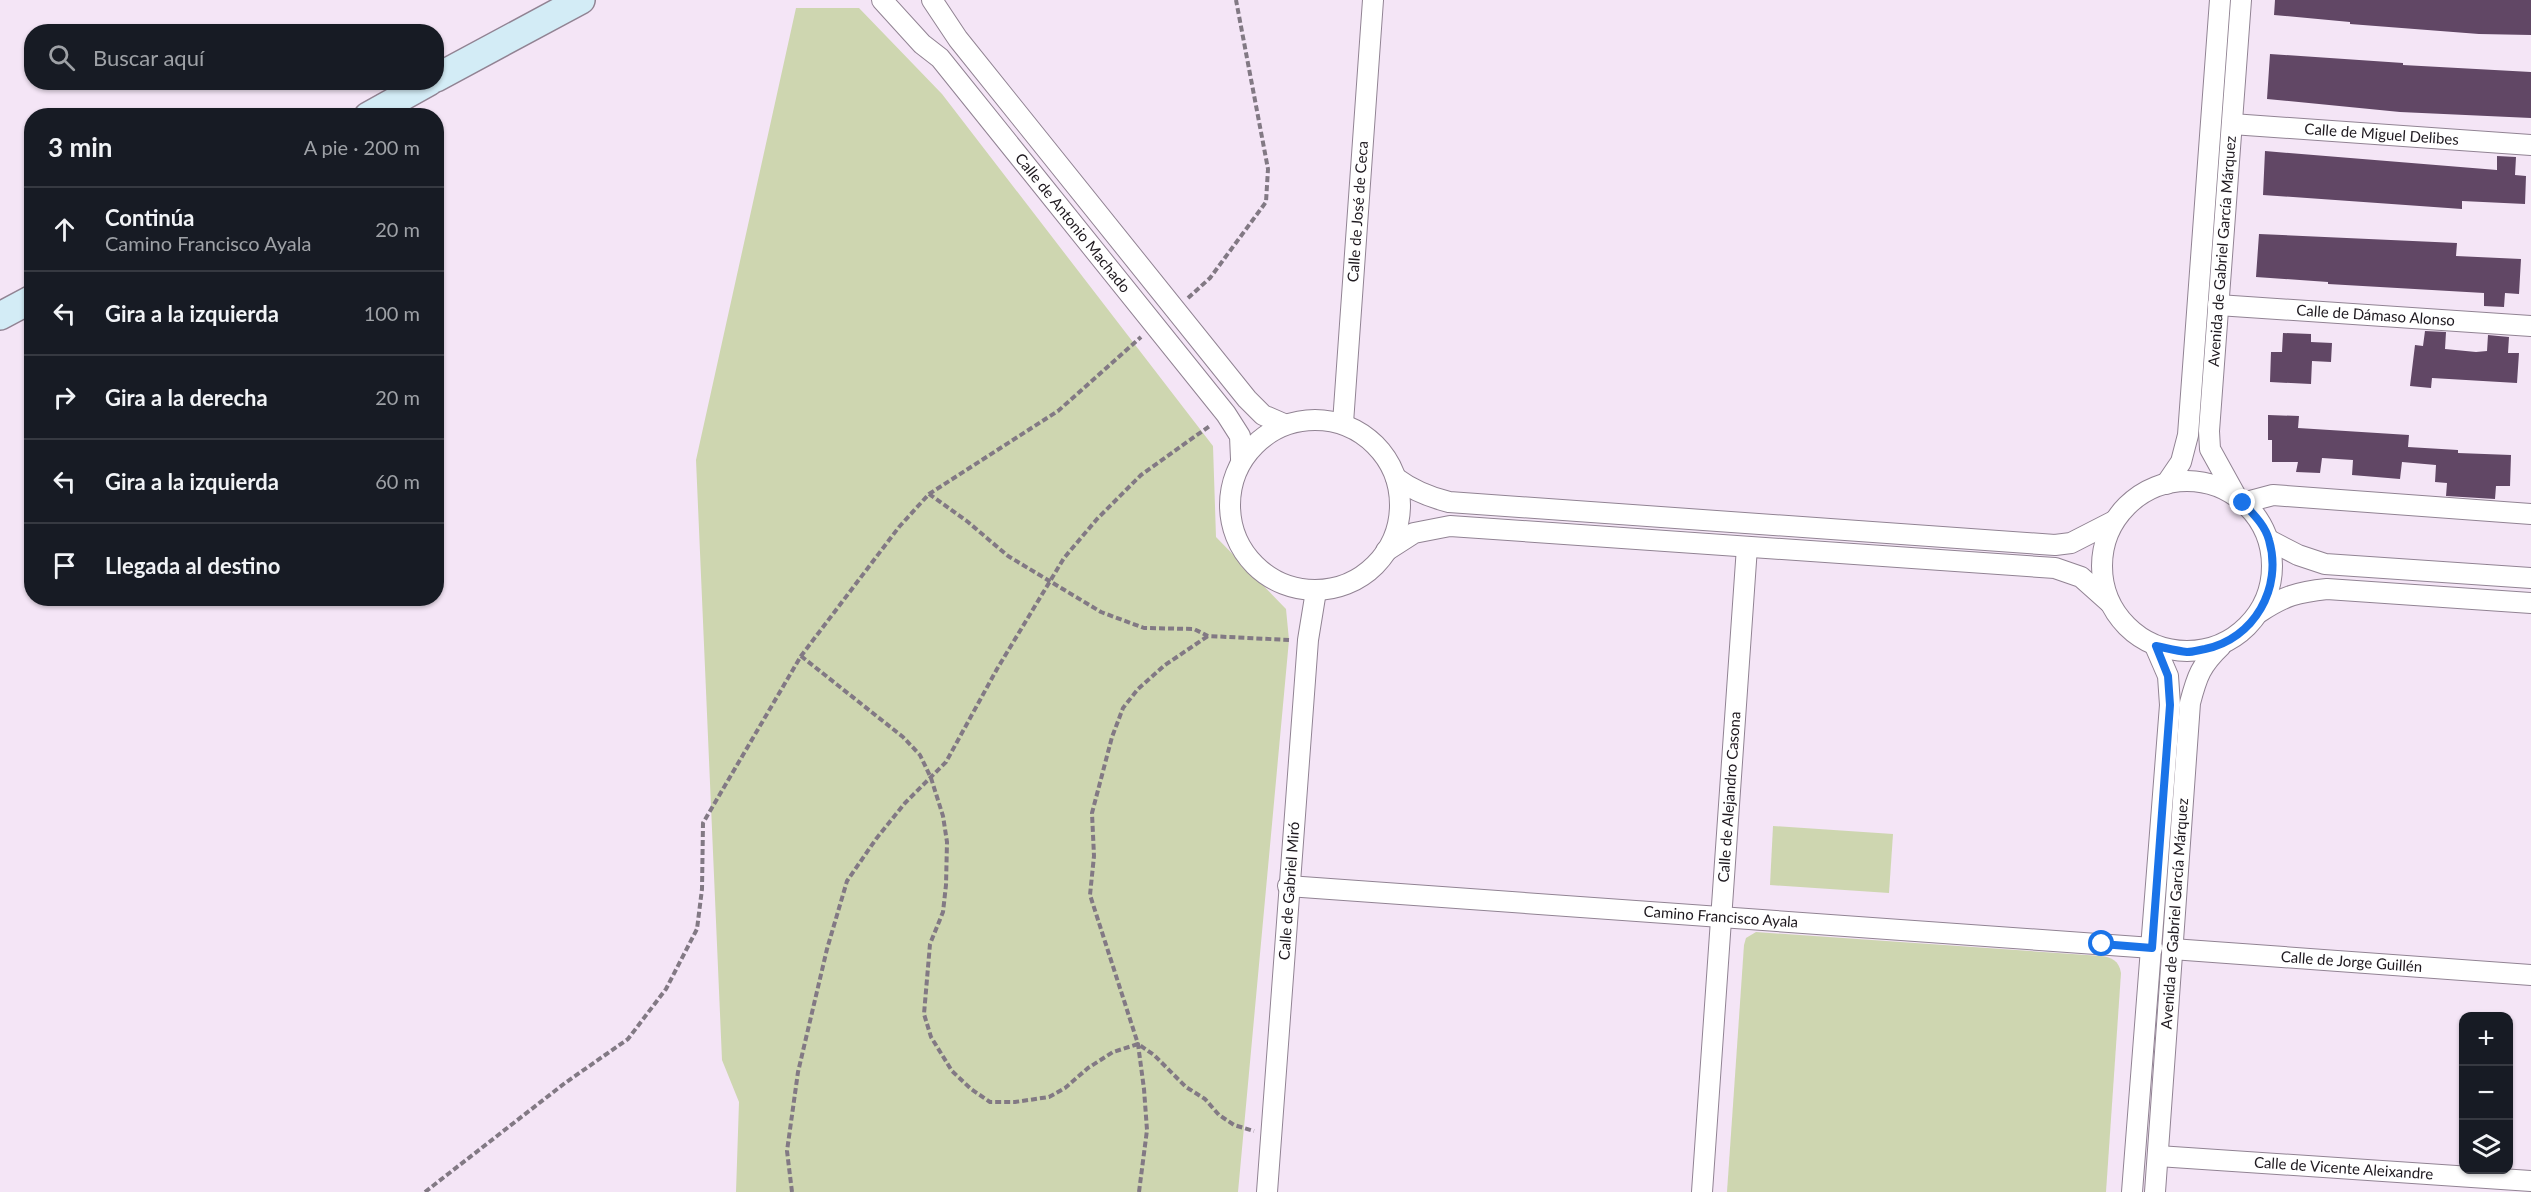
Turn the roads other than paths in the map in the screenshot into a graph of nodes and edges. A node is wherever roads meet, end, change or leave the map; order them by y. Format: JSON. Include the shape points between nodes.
{"nodes":[{"id":1,"x":581,"y":0,"type":"edge"},
{"id":2,"x":882,"y":0,"type":"edge"},
{"id":3,"x":932,"y":0,"type":"edge"},
{"id":4,"x":1373,"y":0,"type":"edge"},
{"id":5,"x":2220,"y":0,"type":"edge"},
{"id":6,"x":2241,"y":0,"type":"edge"},
{"id":7,"x":444,"y":74,"type":"edge"},
{"id":8,"x":415,"y":90,"type":"edge"},
{"id":9,"x":382,"y":108,"type":"edge"},
{"id":10,"x":2232,"y":124,"type":"junction"},
{"id":11,"x":2531,"y":145,"type":"edge"},
{"id":12,"x":24,"y":302,"type":"edge"},
{"id":13,"x":2218,"y":305,"type":"junction"},
{"id":14,"x":0,"y":316,"type":"edge"},
{"id":15,"x":2531,"y":326,"type":"edge"},
{"id":16,"x":1343,"y":423,"type":"junction"},
{"id":17,"x":1284,"y":424,"type":"junction"},
{"id":18,"x":1241,"y":459,"type":"junction"},
{"id":19,"x":1396,"y":478,"type":"junction"},
{"id":20,"x":2166,"y":484,"type":"junction"},
{"id":21,"x":2239,"y":499,"type":"junction"},
{"id":22,"x":2531,"y":514,"type":"edge"},
{"id":23,"x":2114,"y":521,"type":"junction"},
{"id":24,"x":2269,"y":540,"type":"junction"},
{"id":25,"x":1747,"y":547,"type":"junction"},
{"id":26,"x":1386,"y":551,"type":"junction"},
{"id":27,"x":2531,"y":578,"type":"edge"},
{"id":28,"x":1316,"y":591,"type":"junction"},
{"id":29,"x":2109,"y":602,"type":"junction"},
{"id":30,"x":2531,"y":603,"type":"edge"},
{"id":31,"x":2258,"y":614,"type":"junction"},
{"id":32,"x":2156,"y":646,"type":"junction"},
{"id":33,"x":2221,"y":646,"type":"junction"},
{"id":34,"x":1288,"y":886,"type":"junction"},
{"id":35,"x":1721,"y":917,"type":"junction"},
{"id":36,"x":2152,"y":948,"type":"junction"},
{"id":37,"x":2172,"y":949,"type":"junction"},
{"id":38,"x":2531,"y":975,"type":"edge"},
{"id":39,"x":2158,"y":1156,"type":"junction"},
{"id":40,"x":2531,"y":1181,"type":"edge"},
{"id":41,"x":1267,"y":1192,"type":"edge"},
{"id":42,"x":1702,"y":1192,"type":"edge"},
{"id":43,"x":2132,"y":1192,"type":"edge"},
{"id":44,"x":2155,"y":1192,"type":"edge"}],
"edges":[{"from":1,"to":7,"type":"main road"},
{"from":2,"to":18,"type":"street","name":"Calle de Antonio Machado","via":[[940,58],[1226,414],[1240,436]]},
{"from":3,"to":17,"type":"street","name":"Calle de Antonio Machado","via":[[958,39],[1247,399],[1263,415]]},
{"from":4,"to":16,"type":"street","name":"Calle de José de Ceca"},
{"from":5,"to":20,"type":"street","name":"Avenida de Gabriel García Márquez","via":[[2188,435],[2181,462]]},
{"from":6,"to":10,"type":"street","name":"Avenida de Gabriel García Márquez"},
{"from":8,"to":9,"type":"main road"},
{"from":10,"to":11,"type":"street","name":"Calle de Miguel Delibes"},
{"from":10,"to":13,"type":"street","name":"Avenida de Gabriel García Márquez"},
{"from":12,"to":14,"type":"main road"},
{"from":13,"to":15,"type":"street","name":"Calle de Dámaso Alonso"},
{"from":13,"to":21,"type":"street","name":"Avenida de Gabriel García Márquez","via":[[2210,449]]},
{"from":16,"to":17,"type":"street","via":[[1302,420]]},
{"from":16,"to":19,"type":"street","via":[[1363,434],[1388,460]]},
{"from":17,"to":18,"type":"street","via":[[1255,442]]},
{"from":18,"to":28,"type":"street","via":[[1230,489],[1229,508],[1237,540],[1254,565],[1283,584]]},
{"from":19,"to":23,"type":"street","via":[[1428,496],[1449,502],[2055,545],[2071,543]]},
{"from":19,"to":26,"type":"street","via":[[1401,507],[1395,536]]},
{"from":20,"to":21,"type":"street","via":[[2212,484]]},
{"from":20,"to":23,"type":"street","via":[[2128,504]]},
{"from":21,"to":22,"type":"street","via":[[2272,495]]},
{"from":21,"to":24,"type":"street","via":[[2261,522]]},
{"from":23,"to":29,"type":"street","via":[[2103,551],[2102,570]]},
{"from":24,"to":27,"type":"street","via":[[2325,564]]},
{"from":24,"to":31,"type":"street","via":[[2273,568],[2268,598]]},
{"from":25,"to":26,"type":"street","via":[[1450,526],[1414,533]]},
{"from":25,"to":29,"type":"street","via":[[2055,568],[2081,577]]},
{"from":25,"to":35,"type":"street","name":"Calle de Alejandro Casona"},
{"from":26,"to":28,"type":"street","via":[[1373,568],[1349,584]]},
{"from":28,"to":34,"type":"street","name":"Calle de Gabriel Miró","via":[[1308,640]]},
{"from":29,"to":32,"type":"street","via":[[2126,627]]},
{"from":30,"to":31,"type":"street","via":[[2327,589],[2281,598]]},
{"from":31,"to":33,"type":"street","via":[[2246,630]]},
{"from":32,"to":33,"type":"street","via":[[2189,652]]},
{"from":32,"to":36,"type":"street","name":"Avenida de Gabriel García Márquez","via":[[2168,676],[2170,705]]},
{"from":33,"to":37,"type":"street","name":"Avenida de Gabriel García Márquez","via":[[2197,675],[2190,703]]},
{"from":34,"to":35,"type":"street","name":"Camino Francisco Ayala"},
{"from":34,"to":41,"type":"street","name":"Calle de Gabriel Miró"},
{"from":35,"to":36,"type":"street","name":"Camino Francisco Ayala"},
{"from":35,"to":42,"type":"street","name":"Calle de Alejandro Casona"},
{"from":36,"to":43,"type":"street","name":"Avenida de Gabriel García Márquez"},
{"from":37,"to":38,"type":"street","name":"Calle de Jorge Guillén"},
{"from":37,"to":39,"type":"street","name":"Avenida de Gabriel García Márquez"},
{"from":39,"to":40,"type":"street","name":"Calle de Vicente Aleixandre"},
{"from":39,"to":44,"type":"street","name":"Avenida de Gabriel García Márquez"}]}
